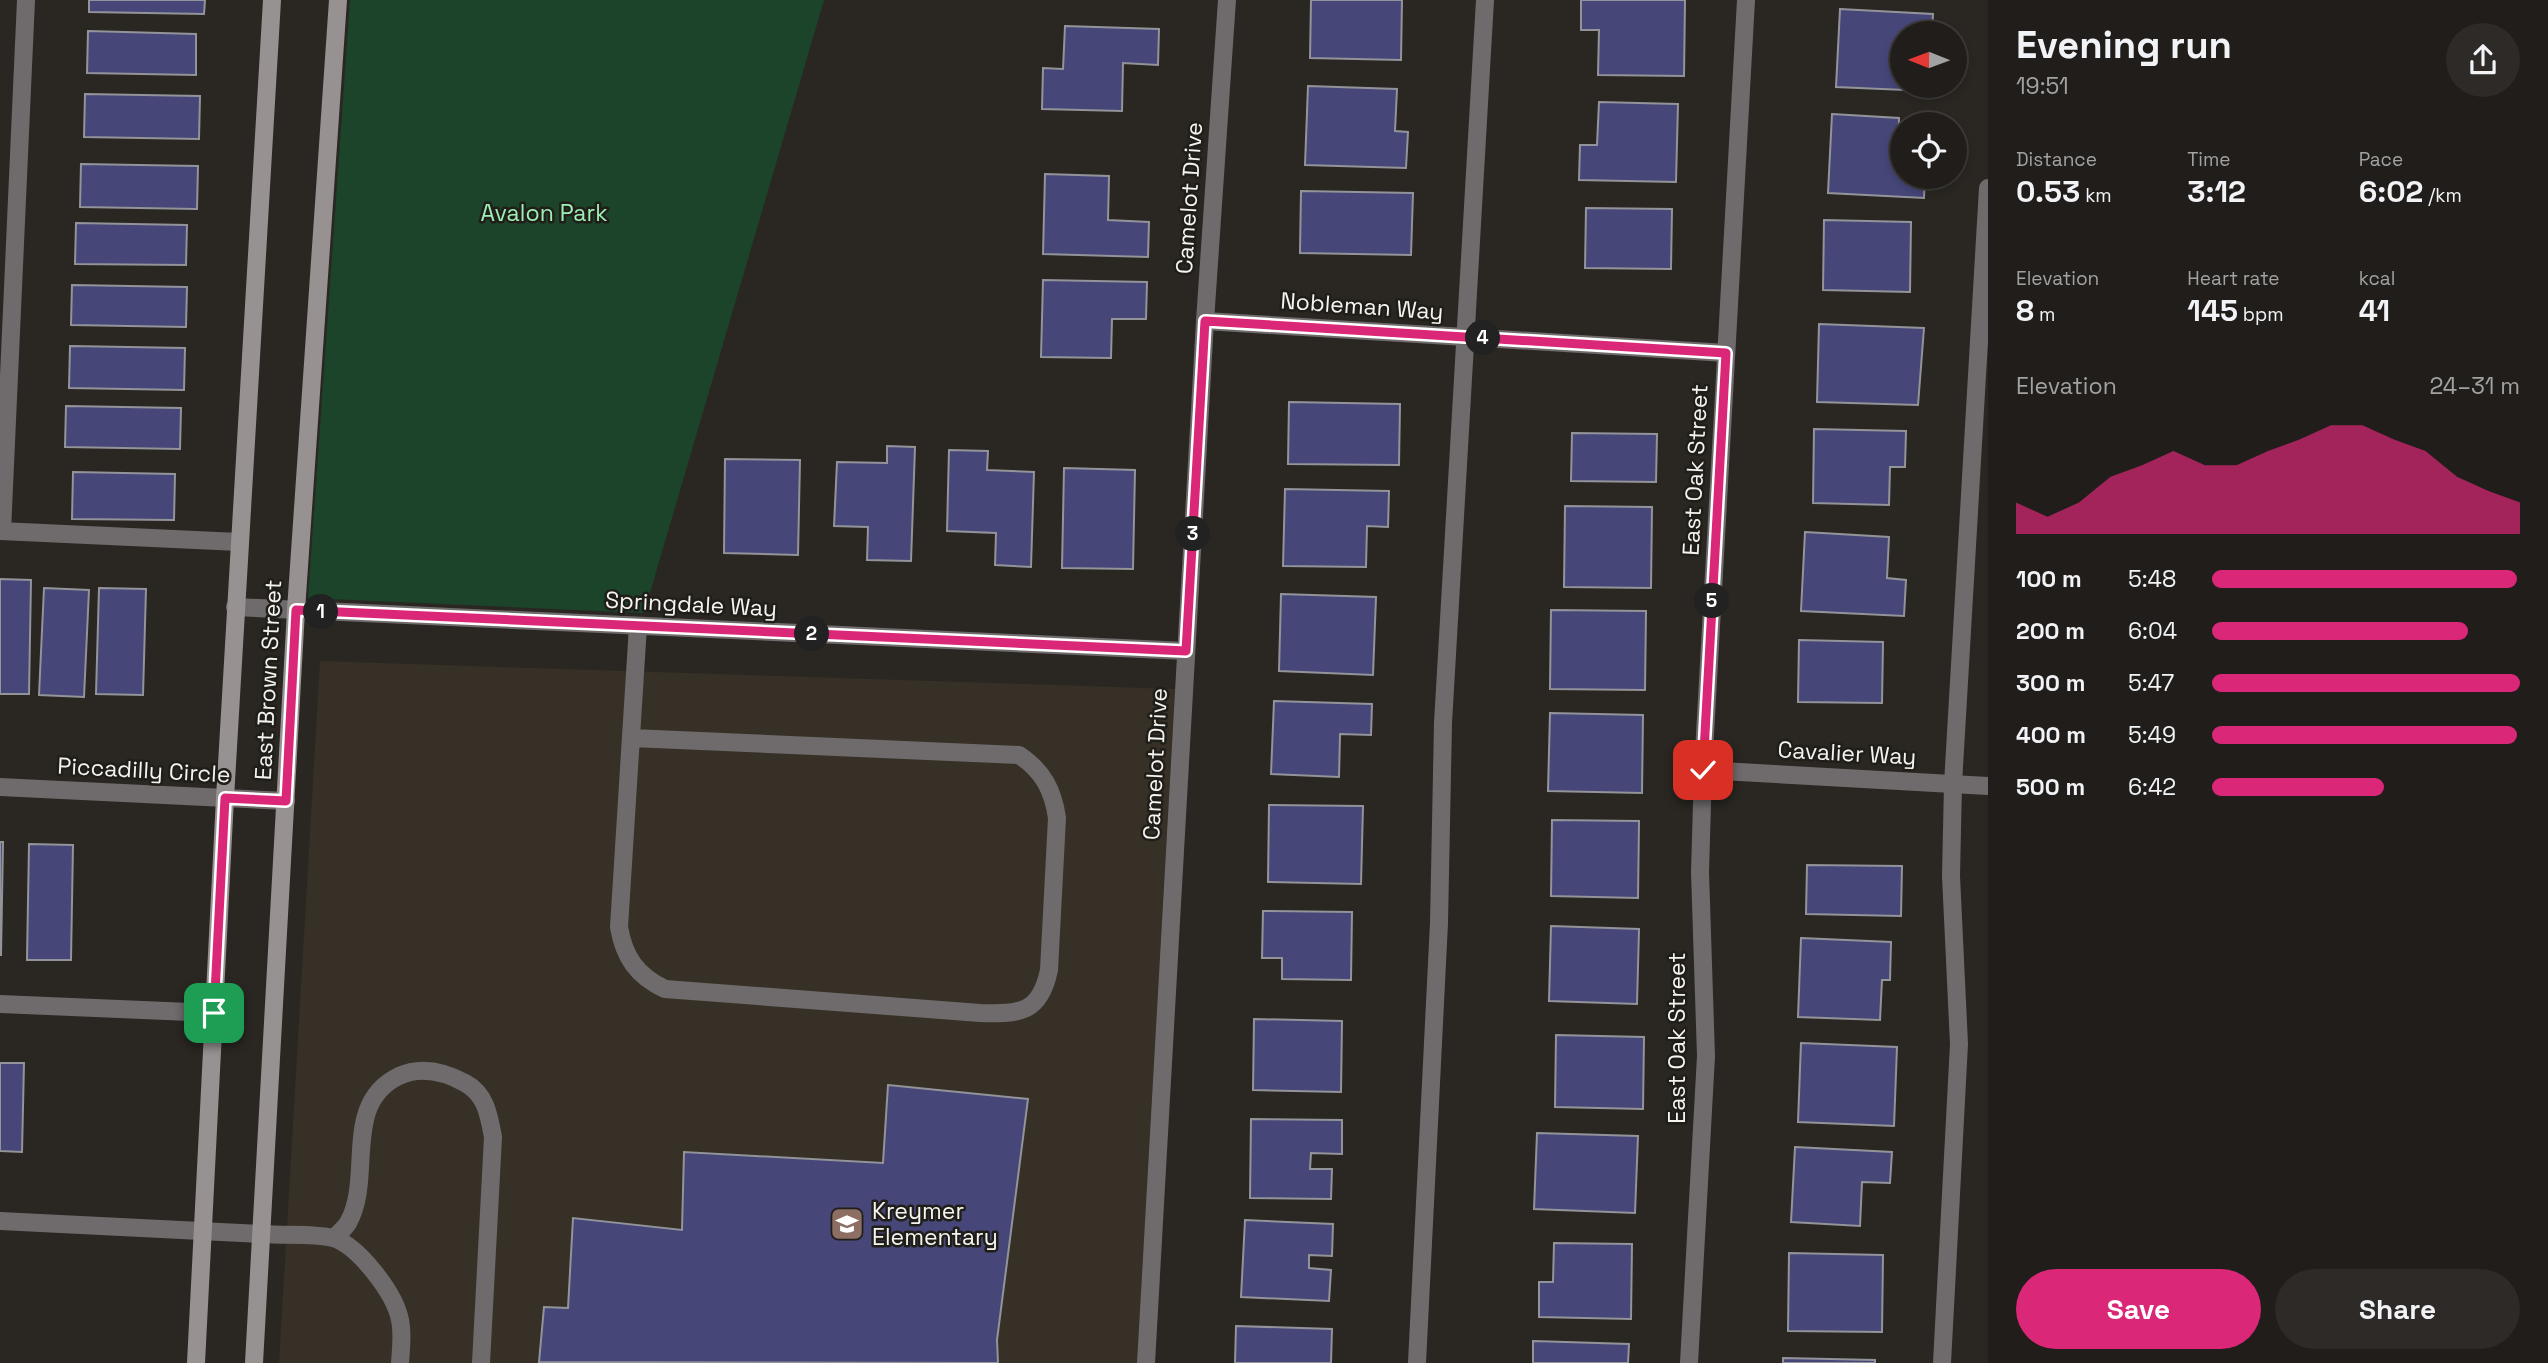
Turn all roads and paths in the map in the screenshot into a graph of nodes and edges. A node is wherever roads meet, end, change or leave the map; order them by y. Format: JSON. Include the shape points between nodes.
{"nodes":[{"id":1,"x":26,"y":0,"type":"edge"},
{"id":2,"x":272,"y":0,"type":"edge"},
{"id":3,"x":338,"y":0,"type":"edge"},
{"id":4,"x":1227,"y":0,"type":"edge"},
{"id":5,"x":1485,"y":0,"type":"edge"},
{"id":6,"x":1746,"y":0,"type":"edge"},
{"id":7,"x":1988,"y":188,"type":"edge"},
{"id":8,"x":1205,"y":321,"type":"junction"},
{"id":9,"x":1464,"y":337,"type":"junction"},
{"id":10,"x":1726,"y":353,"type":"junction"},
{"id":11,"x":1,"y":531,"type":"edge"},
{"id":12,"x":239,"y":542,"type":"junction"},
{"id":13,"x":236,"y":607,"type":"junction"},
{"id":14,"x":296,"y":610,"type":"junction"},
{"id":15,"x":638,"y":626,"type":"junction"},
{"id":16,"x":1186,"y":651,"type":"junction"},
{"id":17,"x":632,"y":738,"type":"junction"},
{"id":18,"x":1703,"y":770,"type":"junction"},
{"id":19,"x":1953,"y":784,"type":"junction"},
{"id":20,"x":1988,"y":786,"type":"edge"},
{"id":21,"x":0,"y":788,"type":"edge"},
{"id":22,"x":225,"y":798,"type":"junction"},
{"id":23,"x":286,"y":801,"type":"junction"},
{"id":24,"x":0,"y":1004,"type":"edge"},
{"id":25,"x":214,"y":1013,"type":"junction"},
{"id":26,"x":0,"y":1222,"type":"edge"},
{"id":27,"x":203,"y":1231,"type":"junction"},
{"id":28,"x":263,"y":1234,"type":"junction"},
{"id":29,"x":334,"y":1238,"type":"junction"},
{"id":30,"x":196,"y":1363,"type":"edge"},
{"id":31,"x":254,"y":1363,"type":"edge"},
{"id":32,"x":400,"y":1363,"type":"edge"},
{"id":33,"x":481,"y":1363,"type":"edge"},
{"id":34,"x":1146,"y":1363,"type":"edge"},
{"id":35,"x":1417,"y":1363,"type":"edge"},
{"id":36,"x":1689,"y":1363,"type":"edge"},
{"id":37,"x":1942,"y":1363,"type":"edge"}],
"edges":[{"from":1,"to":11,"type":"street"},
{"from":2,"to":12,"type":"main road","name":"East Brown Street"},
{"from":3,"to":14,"type":"main road","name":"East Brown Street"},
{"from":4,"to":8,"type":"street","name":"Camelot Drive"},
{"from":5,"to":9,"type":"street"},
{"from":6,"to":10,"type":"street","name":"East Oak Street"},
{"from":7,"to":19,"type":"street"},
{"from":8,"to":9,"type":"street","name":"Nobleman Way"},
{"from":8,"to":16,"type":"street","name":"Camelot Drive"},
{"from":9,"to":10,"type":"street","name":"Nobleman Way"},
{"from":9,"to":35,"type":"street"},
{"from":10,"to":18,"type":"street","name":"East Oak Street"},
{"from":11,"to":12,"type":"street"},
{"from":12,"to":13,"type":"main road","name":"East Brown Street"},
{"from":13,"to":14,"type":"street","name":"Springdale Way"},
{"from":13,"to":22,"type":"main road","name":"East Brown Street"},
{"from":14,"to":15,"type":"street","name":"Springdale Way"},
{"from":14,"to":23,"type":"main road","name":"East Brown Street"},
{"from":15,"to":16,"type":"street","name":"Springdale Way"},
{"from":15,"to":17,"type":"street"},
{"from":16,"to":34,"type":"street","name":"Camelot Drive"},
{"from":17,"to":17,"type":"street","via":[[620,927],[629,960],[650,982],[665,989],[980,1013],[1018,1012],[1034,1006],[1045,990],[1057,818],[1054,795],[1044,778],[1019,755]]},
{"from":18,"to":19,"type":"street","name":"Cavalier Way"},
{"from":18,"to":36,"type":"street","name":"East Oak Street","via":[[1700,872],[1706,1056]]},
{"from":19,"to":20,"type":"street","name":"Cavalier Way"},
{"from":19,"to":37,"type":"street","via":[[1951,876],[1959,1044]]},
{"from":21,"to":22,"type":"street","name":"Piccadilly Circle"},
{"from":22,"to":23,"type":"street","name":"Piccadilly Circle"},
{"from":22,"to":25,"type":"main road","name":"East Brown Street"},
{"from":23,"to":28,"type":"main road","name":"East Brown Street"},
{"from":24,"to":25,"type":"street"},
{"from":25,"to":27,"type":"main road","name":"East Brown Street"},
{"from":26,"to":27,"type":"street"},
{"from":27,"to":28,"type":"street"},
{"from":27,"to":30,"type":"main road","name":"East Brown Street"},
{"from":28,"to":29,"type":"street"},
{"from":28,"to":31,"type":"main road","name":"East Brown Street"},
{"from":29,"to":32,"type":"street","via":[[365,1262],[389,1295],[400,1316]]},
{"from":29,"to":33,"type":"street","via":[[348,1223],[355,1201],[365,1119],[374,1096],[411,1071],[433,1070],[473,1087],[488,1107],[493,1137]]}]}
